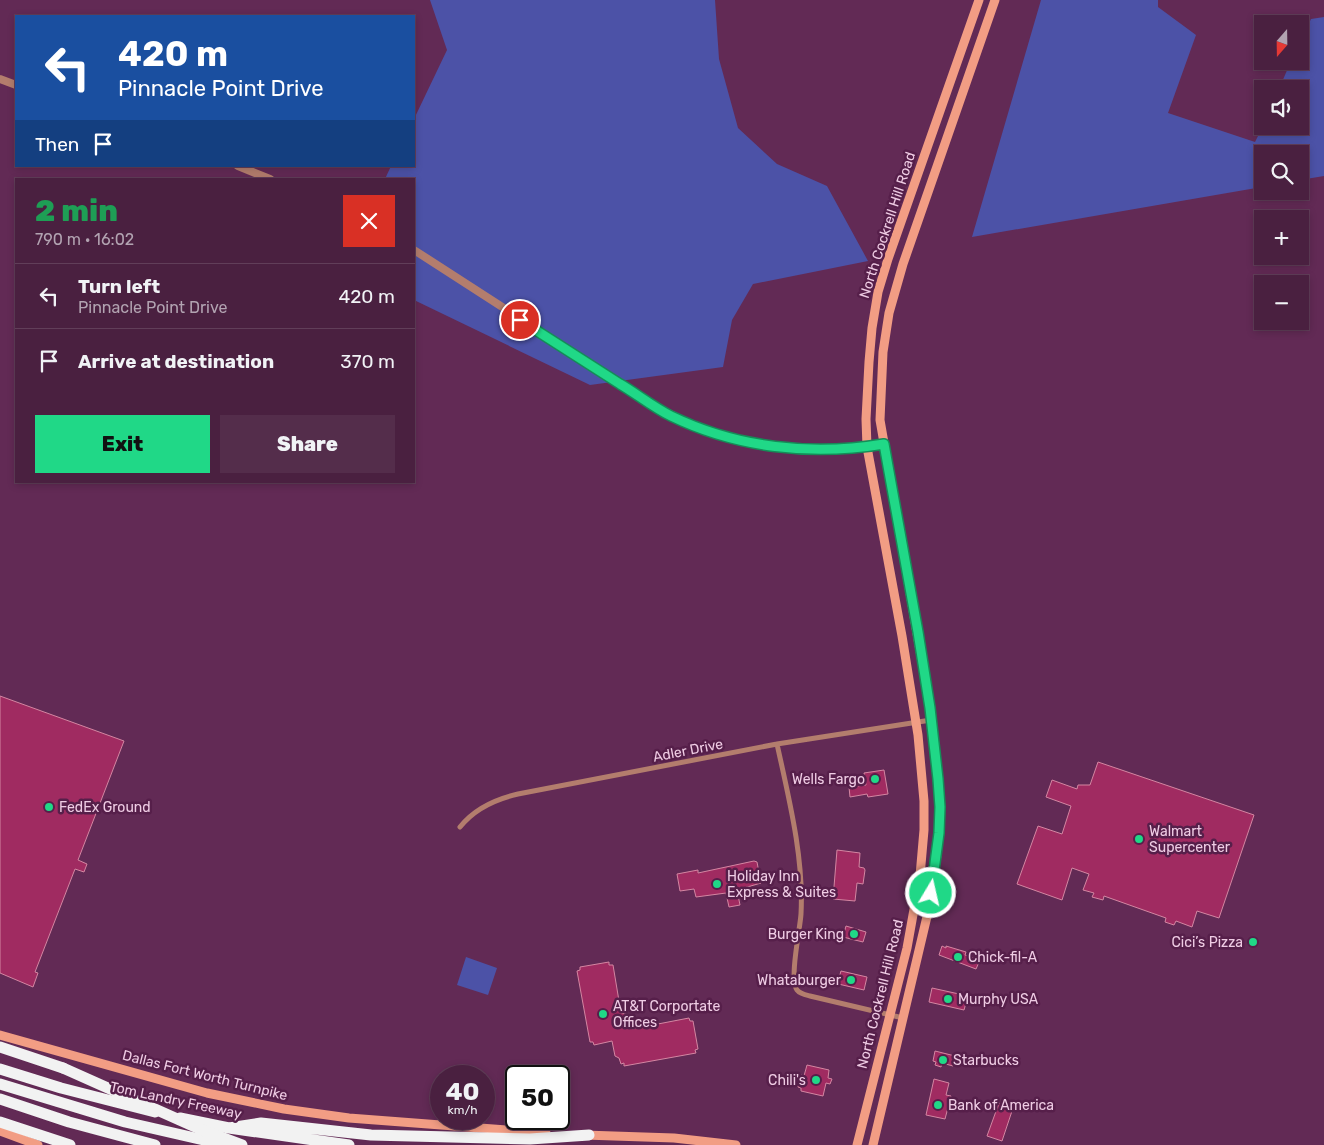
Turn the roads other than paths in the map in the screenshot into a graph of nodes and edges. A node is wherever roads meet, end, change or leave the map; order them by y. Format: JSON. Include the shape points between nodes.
{"nodes":[{"id":1,"x":979,"y":0,"type":"edge"},
{"id":2,"x":995,"y":0,"type":"edge"},
{"id":3,"x":0,"y":79,"type":"edge"},
{"id":4,"x":15,"y":85,"type":"edge"},
{"id":5,"x":240,"y":167,"type":"edge"},
{"id":6,"x":268,"y":178,"type":"edge"},
{"id":7,"x":415,"y":251,"type":"edge"},
{"id":8,"x":884,"y":444,"type":"junction"},
{"id":9,"x":867,"y":447,"type":"junction"},
{"id":10,"x":931,"y":720,"type":"junction"},
{"id":11,"x":916,"y":722,"type":"junction"},
{"id":12,"x":777,"y":744,"type":"junction"},
{"id":13,"x":460,"y":827,"type":"dead end"},
{"id":14,"x":920,"y":876,"type":"junction"},
{"id":15,"x":934,"y":878,"type":"junction"},
{"id":16,"x":890,"y":1016,"type":"junction"},
{"id":17,"x":903,"y":1018,"type":"junction"},
{"id":18,"x":0,"y":1035,"type":"edge"},
{"id":19,"x":0,"y":1047,"type":"edge"},
{"id":20,"x":0,"y":1069,"type":"edge"},
{"id":21,"x":0,"y":1084,"type":"edge"},
{"id":22,"x":0,"y":1099,"type":"edge"},
{"id":23,"x":0,"y":1122,"type":"edge"},
{"id":24,"x":229,"y":1128,"type":"junction"},
{"id":25,"x":860,"y":1131,"type":"junction"},
{"id":26,"x":0,"y":1132,"type":"edge"},
{"id":27,"x":590,"y":1135,"type":"junction"},
{"id":28,"x":67,"y":1144,"type":"edge"},
{"id":29,"x":38,"y":1145,"type":"edge"},
{"id":30,"x":155,"y":1145,"type":"edge"},
{"id":31,"x":226,"y":1145,"type":"edge"},
{"id":32,"x":242,"y":1145,"type":"edge"},
{"id":33,"x":349,"y":1145,"type":"edge"},
{"id":34,"x":736,"y":1145,"type":"edge"},
{"id":35,"x":851,"y":1145,"type":"edge"},
{"id":36,"x":857,"y":1145,"type":"edge"},
{"id":37,"x":874,"y":1145,"type":"edge"}],
"edges":[{"from":1,"to":9,"type":"main road","name":"North Cockrell Hill Road","via":[[878,292],[869,362]]},
{"from":2,"to":8,"type":"main road","name":"North Cockrell Hill Road","via":[[889,312],[880,385]]},
{"from":3,"to":4,"type":"street"},
{"from":5,"to":6,"type":"street"},
{"from":7,"to":9,"type":"street","via":[[645,400],[683,421],[714,433],[767,445],[808,450]]},
{"from":8,"to":9,"type":"street"},
{"from":8,"to":10,"type":"main road","name":"North Cockrell Hill Road"},
{"from":9,"to":11,"type":"main road","name":"North Cockrell Hill Road"},
{"from":10,"to":11,"type":"street","name":"Adler Drive"},
{"from":10,"to":15,"type":"main road","name":"North Cockrell Hill Road","via":[[940,807]]},
{"from":11,"to":12,"type":"street","name":"Adler Drive"},
{"from":11,"to":14,"type":"main road","name":"North Cockrell Hill Road","via":[[924,801]]},
{"from":12,"to":13,"type":"street","name":"Adler Drive","via":[[502,798],[467,817]]},
{"from":12,"to":16,"type":"street","via":[[791,807],[802,893],[793,975],[796,989],[810,996]]},
{"from":14,"to":15,"type":"main road"},
{"from":14,"to":16,"type":"main road","name":"North Cockrell Hill Road"},
{"from":15,"to":17,"type":"main road","name":"North Cockrell Hill Road"},
{"from":16,"to":17,"type":"street"},
{"from":16,"to":25,"type":"main road","name":"North Cockrell Hill Road"},
{"from":17,"to":37,"type":"main road","name":"North Cockrell Hill Road"},
{"from":18,"to":27,"type":"main road","name":"Dallas Fort Worth Turnpike","via":[[207,1093],[284,1109],[349,1118]]},
{"from":19,"to":32,"type":"highway","bridge":true,"via":[[63,1068]]},
{"from":20,"to":24,"type":"highway","name":"Tom Landry Freeway","via":[[136,1108]]},
{"from":21,"to":31,"type":"highway","via":[[125,1122]]},
{"from":22,"to":30,"type":"highway"},
{"from":23,"to":28,"type":"highway"},
{"from":24,"to":27,"type":"highway","via":[[261,1123],[371,1135],[530,1139]]},
{"from":24,"to":33,"type":"highway","name":"Tom Landry Freeway"},
{"from":25,"to":35,"type":"main road"},
{"from":25,"to":36,"type":"main road","name":"North Cockrell Hill Road"},
{"from":26,"to":29,"type":"main road"},
{"from":27,"to":34,"type":"main road","name":"Dallas Fort Worth Turnpike","via":[[674,1138]]}]}
